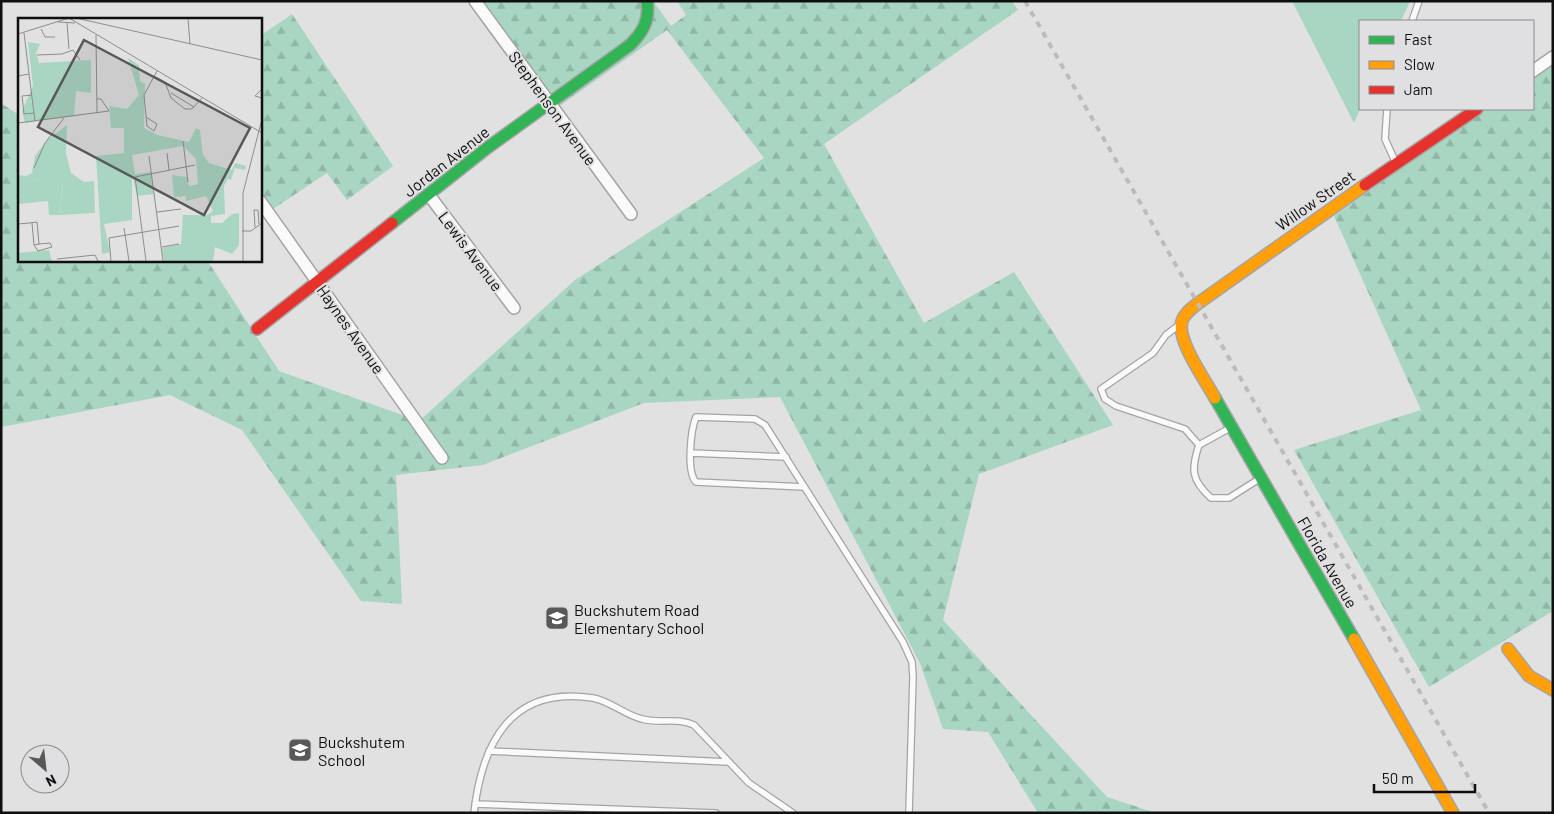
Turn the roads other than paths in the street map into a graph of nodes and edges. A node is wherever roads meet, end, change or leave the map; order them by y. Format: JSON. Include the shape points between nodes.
{"nodes":[{"id":1,"x":475,"y":1,"type":"edge"},
{"id":2,"x":648,"y":1,"type":"edge"},
{"id":3,"x":1419,"y":1,"type":"edge"},
{"id":4,"x":1412,"y":20,"type":"edge"},
{"id":5,"x":1553,"y":57,"type":"edge"},
{"id":6,"x":1534,"y":69,"type":"edge"},
{"id":7,"x":549,"y":103,"type":"junction"},
{"id":8,"x":1387,"y":110,"type":"edge"},
{"id":9,"x":1476,"y":110,"type":"edge"},
{"id":10,"x":1396,"y":164,"type":"junction"},
{"id":11,"x":429,"y":195,"type":"junction"},
{"id":12,"x":261,"y":202,"type":"edge"},
{"id":13,"x":632,"y":214,"type":"dead end"},
{"id":14,"x":318,"y":282,"type":"junction"},
{"id":15,"x":514,"y":308,"type":"dead end"},
{"id":16,"x":1179,"y":325,"type":"junction"},
{"id":17,"x":257,"y":330,"type":"dead end"},
{"id":18,"x":1232,"y":427,"type":"junction"},
{"id":19,"x":1198,"y":445,"type":"junction"},
{"id":20,"x":691,"y":453,"type":"junction"},
{"id":21,"x":786,"y":457,"type":"junction"},
{"id":22,"x":442,"y":458,"type":"dead end"},
{"id":23,"x":1261,"y":477,"type":"junction"},
{"id":24,"x":804,"y":487,"type":"junction"},
{"id":25,"x":1508,"y":649,"type":"dead end"},
{"id":26,"x":1553,"y":690,"type":"edge"},
{"id":27,"x":489,"y":751,"type":"junction"},
{"id":28,"x":728,"y":762,"type":"junction"},
{"id":29,"x":476,"y":804,"type":"junction"},
{"id":30,"x":474,"y":813,"type":"edge"},
{"id":31,"x":716,"y":813,"type":"edge"},
{"id":32,"x":793,"y":813,"type":"edge"},
{"id":33,"x":909,"y":813,"type":"edge"},
{"id":34,"x":1453,"y":813,"type":"edge"}],
"edges":[{"from":1,"to":7,"type":"street","name":"Stephenson Avenue"},
{"from":2,"to":7,"type":"street","name":"Jordan Avenue","via":[[649,14],[642,32],[630,45]]},
{"from":3,"to":4,"type":"lane"},
{"from":5,"to":6,"type":"street"},
{"from":7,"to":11,"type":"street","name":"Jordan Avenue"},
{"from":7,"to":13,"type":"street","name":"Stephenson Avenue"},
{"from":8,"to":10,"type":"lane","via":[[1385,139]]},
{"from":9,"to":10,"type":"street","name":"Willow Street"},
{"from":10,"to":16,"type":"street","name":"Willow Street","via":[[1197,304],[1182,317]]},
{"from":11,"to":14,"type":"street","name":"Jordan Avenue"},
{"from":11,"to":15,"type":"street","name":"Lewis Avenue"},
{"from":12,"to":14,"type":"street","name":"Haynes Avenue"},
{"from":14,"to":17,"type":"street","name":"Jordan Avenue"},
{"from":14,"to":22,"type":"street","name":"Haynes Avenue"},
{"from":16,"to":18,"type":"street","name":"Florida Avenue","via":[[1183,341]]},
{"from":16,"to":19,"type":"lane","via":[[1166,335],[1153,353],[1101,389],[1105,399],[1116,406],[1185,429]]},
{"from":18,"to":19,"type":"lane"},
{"from":18,"to":23,"type":"street","name":"Florida Avenue"},
{"from":19,"to":23,"type":"lane","via":[[1192,466],[1200,488],[1211,498],[1229,498]]},
{"from":20,"to":21,"type":"lane"},
{"from":20,"to":21,"type":"lane","via":[[691,430],[696,417],[756,419],[766,425]]},
{"from":20,"to":24,"type":"lane","via":[[691,470],[696,482]]},
{"from":21,"to":24,"type":"lane"},
{"from":23,"to":34,"type":"street","name":"Florida Avenue"},
{"from":24,"to":33,"type":"lane","via":[[903,642],[912,662]]},
{"from":25,"to":26,"type":"street","via":[[1529,676]]},
{"from":27,"to":28,"type":"lane"},
{"from":27,"to":28,"type":"lane","via":[[499,731],[522,709],[555,698],[594,698],[641,719],[682,719],[694,725]]},
{"from":27,"to":29,"type":"lane","via":[[484,759]]},
{"from":28,"to":32,"type":"lane","via":[[749,783]]},
{"from":29,"to":30,"type":"lane"},
{"from":29,"to":31,"type":"lane"}]}
